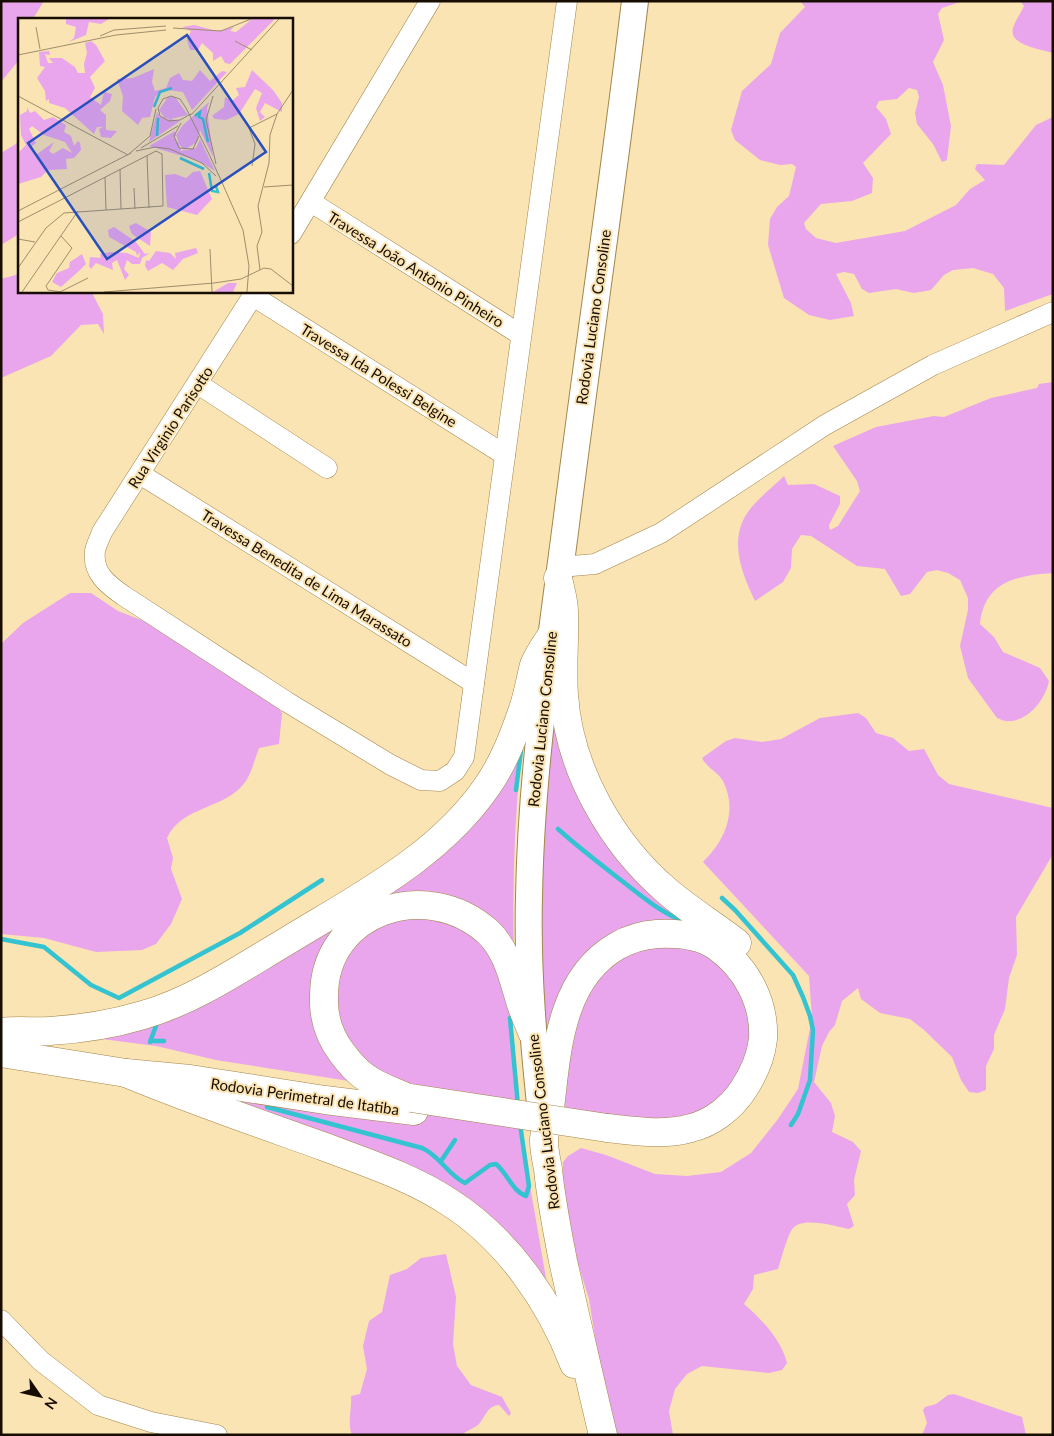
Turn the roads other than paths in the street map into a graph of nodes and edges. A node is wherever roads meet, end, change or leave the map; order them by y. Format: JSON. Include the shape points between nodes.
{"nodes":[{"id":1,"x":567,"y":1,"type":"edge"},
{"id":2,"x":635,"y":1,"type":"edge"},
{"id":3,"x":420,"y":7,"type":"edge"},
{"id":4,"x":311,"y":202,"type":"junction"},
{"id":5,"x":292,"y":232,"type":"edge"},
{"id":6,"x":255,"y":294,"type":"edge"},
{"id":7,"x":1053,"y":312,"type":"edge"},
{"id":8,"x":521,"y":335,"type":"junction"},
{"id":9,"x":198,"y":384,"type":"junction"},
{"id":10,"x":505,"y":455,"type":"junction"},
{"id":11,"x":327,"y":468,"type":"dead end"},
{"id":12,"x":140,"y":474,"type":"junction"},
{"id":13,"x":559,"y":572,"type":"junction"},
{"id":14,"x":551,"y":636,"type":"junction"},
{"id":15,"x":474,"y":683,"type":"junction"},
{"id":16,"x":532,"y":1032,"type":"junction"},
{"id":17,"x":1,"y":1033,"type":"edge"},
{"id":18,"x":1,"y":1053,"type":"edge"},
{"id":19,"x":126,"y":1073,"type":"junction"},
{"id":20,"x":410,"y":1102,"type":"junction"},
{"id":21,"x":608,"y":1135,"type":"junction"},
{"id":22,"x":544,"y":1139,"type":"junction"},
{"id":23,"x":1,"y":1320,"type":"edge"},
{"id":24,"x":217,"y":1435,"type":"edge"},
{"id":25,"x":599,"y":1435,"type":"edge"},
{"id":26,"x":603,"y":1435,"type":"edge"}],
"edges":[{"from":1,"to":8,"type":"street"},
{"from":2,"to":13,"type":"main road","name":"Rodovia Luciano Consoline"},
{"from":3,"to":4,"type":"street"},
{"from":4,"to":5,"type":"street"},
{"from":4,"to":8,"type":"street","name":"Travessa João Antônio Pinheiro"},
{"from":6,"to":9,"type":"street","name":"Rua Virginio Parisotto"},
{"from":6,"to":10,"type":"street","name":"Travessa Ida Polessi Belgine"},
{"from":7,"to":13,"type":"street","via":[[934,365],[833,421],[662,533],[595,564]]},
{"from":8,"to":10,"type":"street"},
{"from":9,"to":11,"type":"street"},
{"from":9,"to":12,"type":"street","name":"Rua Virginio Parisotto"},
{"from":10,"to":15,"type":"street"},
{"from":12,"to":15,"type":"street","name":"Travessa Benedita de Lima Marassato"},
{"from":12,"to":15,"type":"street","name":"Rua Virginio Parisotto","via":[[102,532],[95,551],[96,567],[105,582],[287,702],[391,765],[421,780],[440,781],[455,771],[464,757]]},
{"from":13,"to":14,"type":"main road","name":"Rodovia Luciano Consoline"},
{"from":13,"to":21,"type":"highway","via":[[564,612],[564,696],[578,758],[597,802],[621,841],[647,872],[680,902],[748,953],[769,988],[777,1020],[777,1042],[768,1078],[730,1127],[701,1141],[674,1148],[653,1148]]},
{"from":14,"to":16,"type":"main road","name":"Rodovia Luciano Consoline","via":[[536,769],[530,867]]},
{"from":14,"to":17,"type":"highway","via":[[534,666],[523,710],[497,771],[474,803],[441,838],[404,868],[257,959],[178,1002],[113,1024]]},
{"from":16,"to":20,"type":"highway","via":[[509,964],[488,932],[463,915],[425,904],[388,909],[368,918],[344,939],[329,967],[324,981],[326,1021],[336,1046],[348,1062],[382,1087]]},
{"from":16,"to":22,"type":"main road","name":"Rodovia Luciano Consoline"},
{"from":17,"to":20,"type":"highway","name":"Rodovia Perimetral de Itatiba"},
{"from":18,"to":19,"type":"highway","name":"Rodovia Perimetral de Itatiba"},
{"from":19,"to":20,"type":"highway","name":"Rodovia Perimetral de Itatiba"},
{"from":19,"to":25,"type":"highway","via":[[400,1176],[467,1215],[502,1246],[536,1290],[570,1354]]},
{"from":20,"to":21,"type":"highway","name":"Rodovia Perimetral de Itatiba","bridge":true},
{"from":21,"to":22,"type":"highway","via":[[677,1131],[697,1126],[730,1105],[753,1074],[762,1039],[758,1000],[739,967],[715,945],[684,935],[649,935],[618,946],[586,975],[577,986],[559,1036]]},
{"from":22,"to":26,"type":"highway","name":"Rodovia Luciano Consoline","via":[[554,1220]]},
{"from":23,"to":24,"type":"street","via":[[41,1361],[98,1405],[151,1422]]}]}
